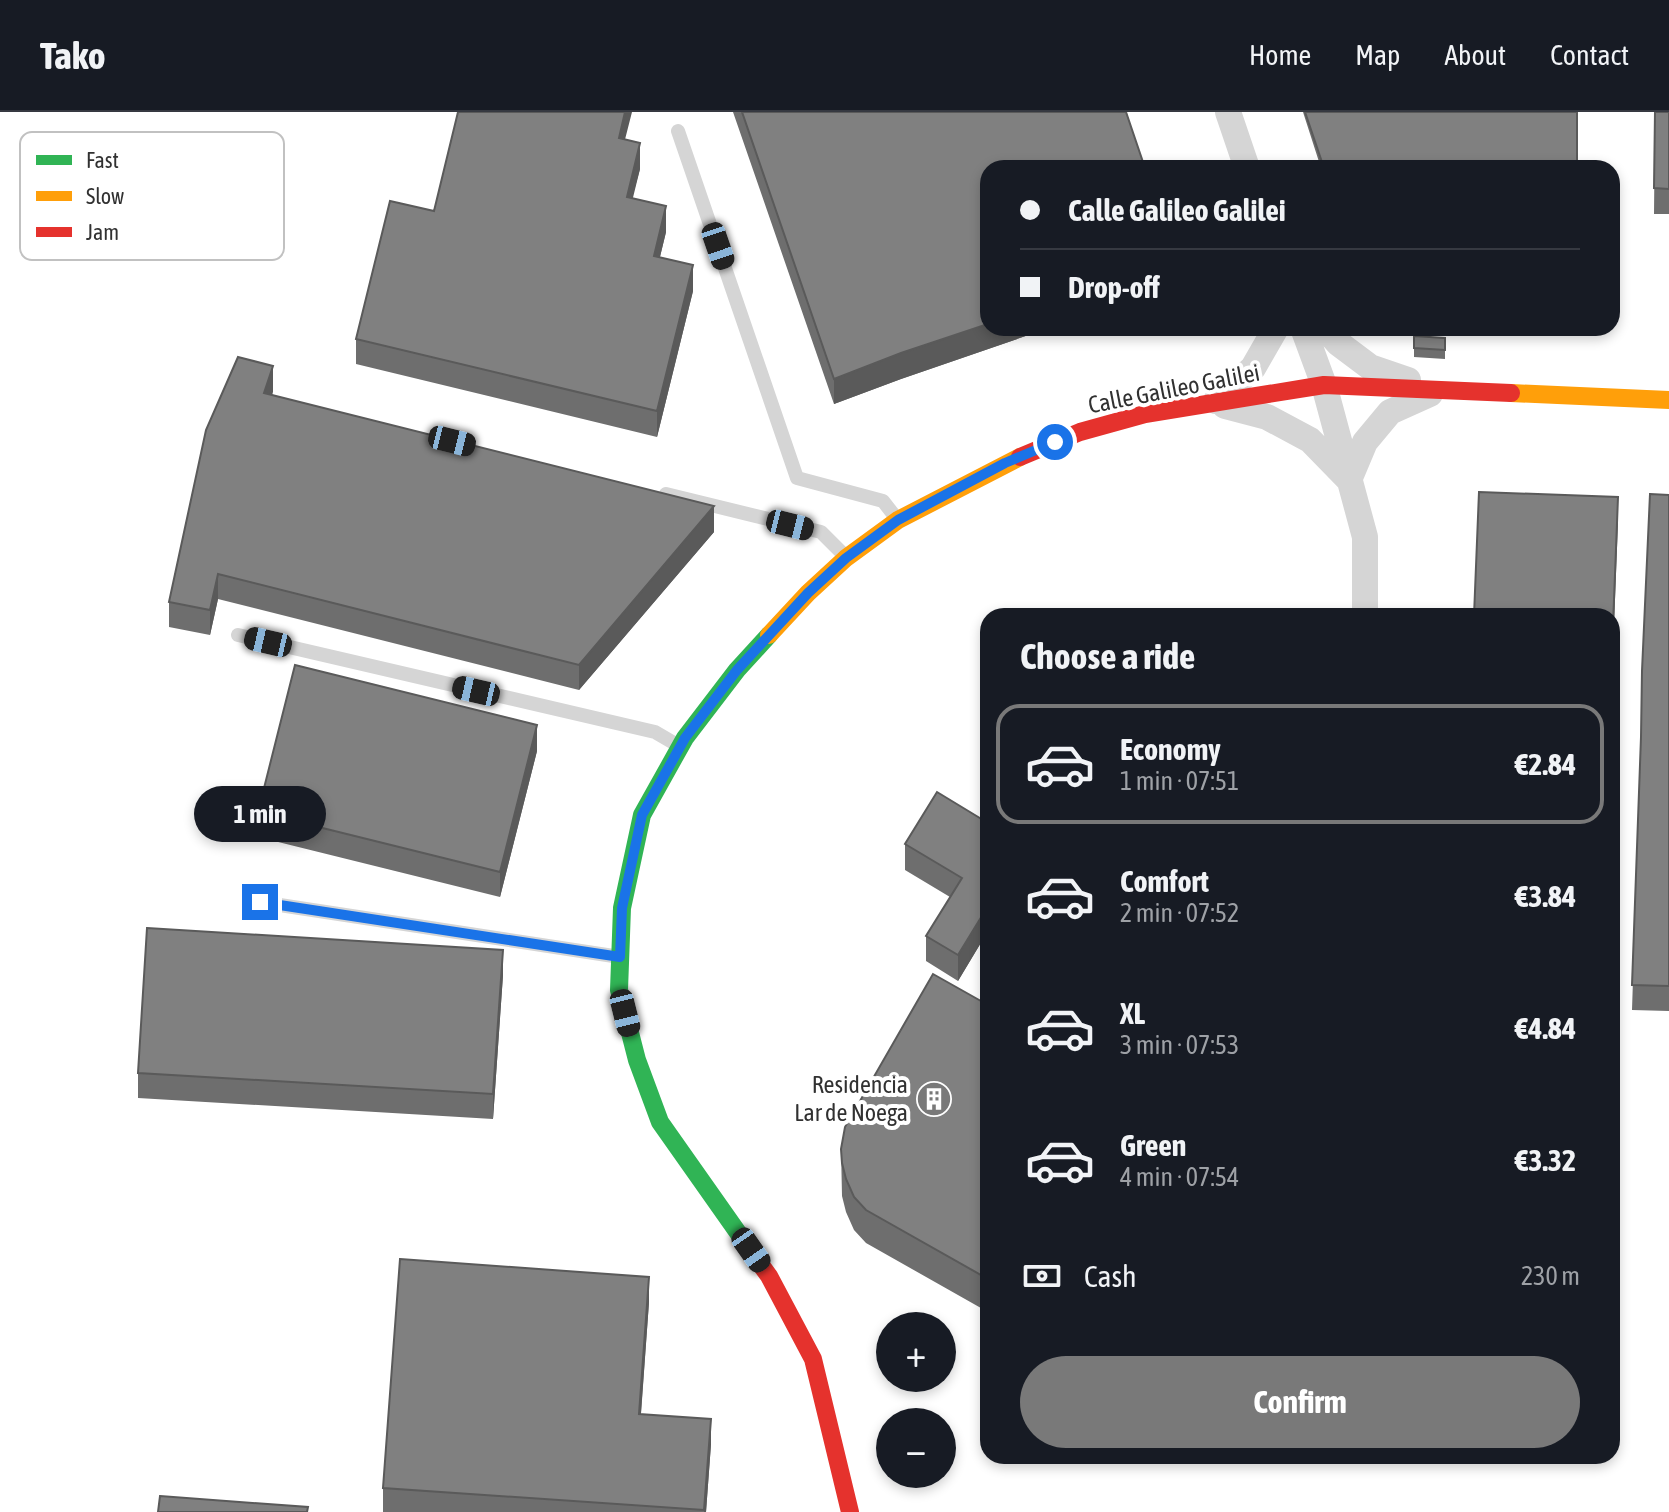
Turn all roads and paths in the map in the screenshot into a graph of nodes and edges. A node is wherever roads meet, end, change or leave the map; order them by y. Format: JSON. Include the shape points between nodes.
{"nodes":[{"id":1,"x":1228,"y":112,"type":"edge"},
{"id":2,"x":678,"y":131,"type":"dead end"},
{"id":3,"x":1244,"y":160,"type":"edge"},
{"id":4,"x":1271,"y":336,"type":"edge"},
{"id":5,"x":1306,"y":336,"type":"edge"},
{"id":6,"x":1332,"y":336,"type":"edge"},
{"id":7,"x":1324,"y":385,"type":"junction"},
{"id":8,"x":1438,"y":390,"type":"junction"},
{"id":9,"x":1669,"y":400,"type":"edge"},
{"id":10,"x":1214,"y":404,"type":"junction"},
{"id":11,"x":1349,"y":480,"type":"junction"},
{"id":12,"x":652,"y":491,"type":"edge"},
{"id":13,"x":898,"y":520,"type":"junction"},
{"id":14,"x":846,"y":558,"type":"junction"},
{"id":15,"x":1365,"y":608,"type":"edge"},
{"id":16,"x":238,"y":635,"type":"dead end"},
{"id":17,"x":680,"y":747,"type":"junction"},
{"id":18,"x":260,"y":902,"type":"dead end"},
{"id":19,"x":620,"y":957,"type":"junction"},
{"id":20,"x":850,"y":1512,"type":"edge"}],
"edges":[{"from":1,"to":3,"type":"street"},
{"from":2,"to":13,"type":"lane","via":[[797,478],[883,501]]},
{"from":4,"to":10,"type":"street","via":[[1253,368]]},
{"from":5,"to":7,"type":"street"},
{"from":6,"to":8,"type":"street","via":[[1370,367]]},
{"from":7,"to":8,"type":"street","name":"Calle Galileo Galilei"},
{"from":7,"to":10,"type":"street","name":"Calle Galileo Galilei"},
{"from":7,"to":11,"type":"street"},
{"from":8,"to":9,"type":"street","name":"Calle Galileo Galilei"},
{"from":8,"to":11,"type":"street","via":[[1390,412],[1365,442]]},
{"from":10,"to":11,"type":"street","via":[[1267,417],[1310,440]]},
{"from":10,"to":13,"type":"street","name":"Calle Galileo Galilei","via":[[1145,414],[1080,432],[1005,463]]},
{"from":11,"to":15,"type":"street","via":[[1365,537]]},
{"from":12,"to":14,"type":"lane","via":[[821,532]]},
{"from":13,"to":14,"type":"street","name":"Calle Galileo Galilei"},
{"from":14,"to":17,"type":"street","name":"Calle Galileo Galilei","via":[[737,670]]},
{"from":16,"to":17,"type":"lane","via":[[655,732]]},
{"from":17,"to":19,"type":"street","name":"Calle Galileo Galilei","via":[[642,815],[622,908]]},
{"from":18,"to":19,"type":"lane"},
{"from":19,"to":20,"type":"street","name":"Calle Galileo Galilei","via":[[619,990],[660,1122],[769,1276],[813,1359]]}]}
